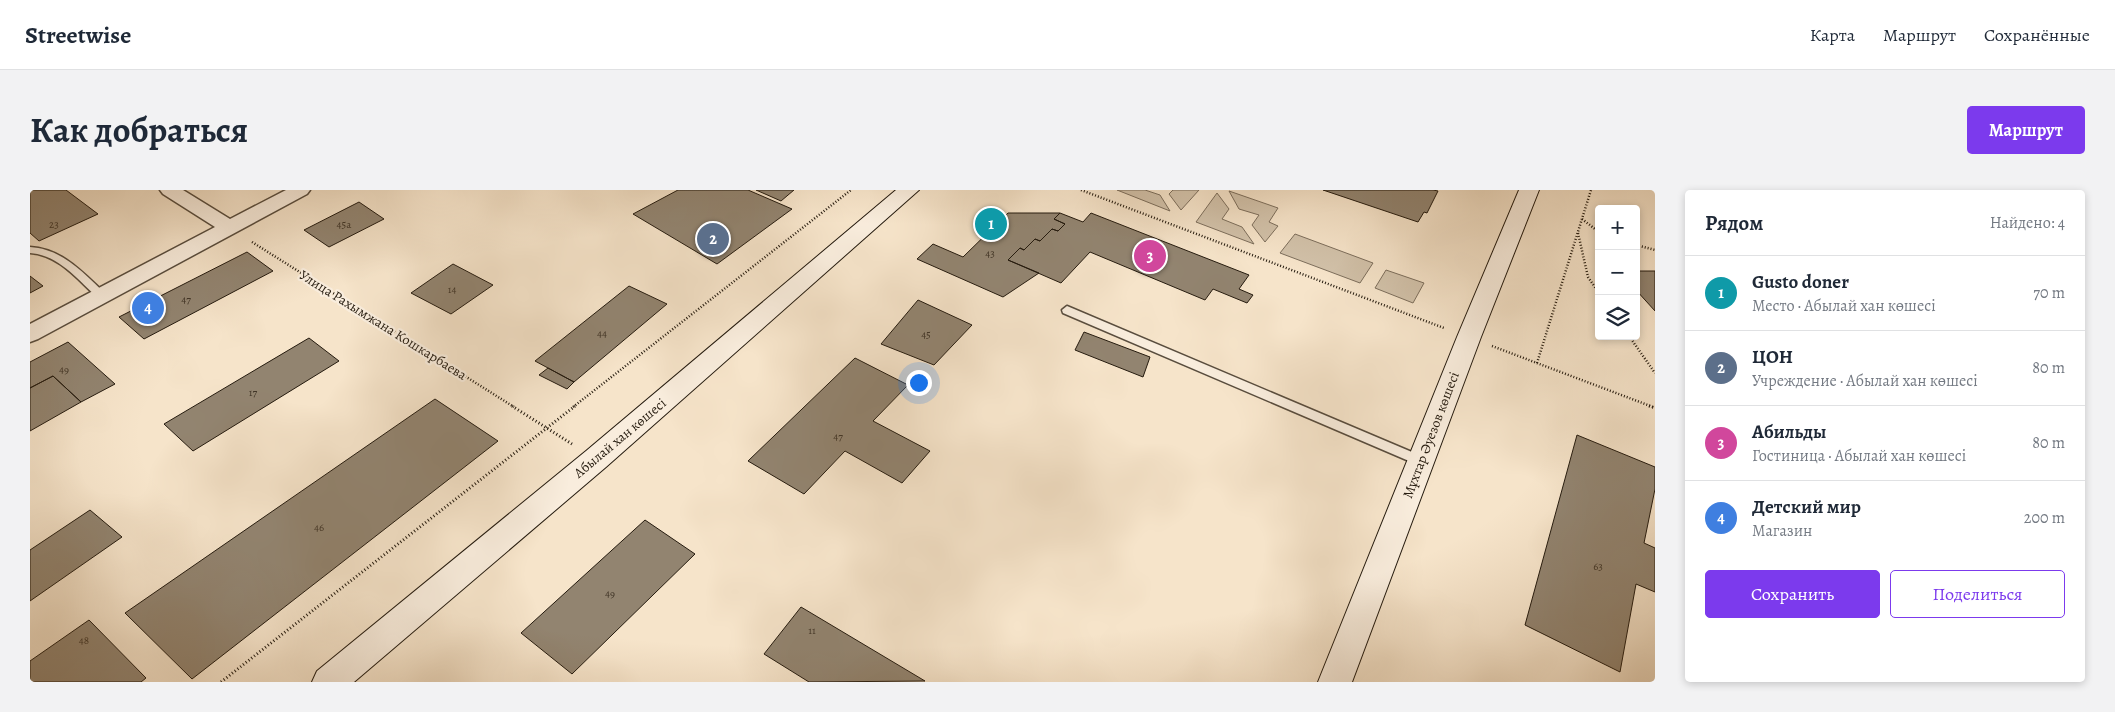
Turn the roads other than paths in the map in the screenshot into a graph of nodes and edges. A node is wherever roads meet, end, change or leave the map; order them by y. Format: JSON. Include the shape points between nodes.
{"nodes":[{"id":1,"x":170,"y":190,"type":"edge"},
{"id":2,"x":300,"y":190,"type":"edge"},
{"id":3,"x":909,"y":190,"type":"edge"},
{"id":4,"x":1529,"y":190,"type":"edge"},
{"id":5,"x":230,"y":228,"type":"junction"},
{"id":6,"x":30,"y":250,"type":"edge"},
{"id":7,"x":102,"y":296,"type":"junction"},
{"id":8,"x":1067,"y":310,"type":"dead end"},
{"id":9,"x":30,"y":334,"type":"edge"},
{"id":10,"x":1421,"y":461,"type":"junction"},
{"id":11,"x":329,"y":682,"type":"edge"},
{"id":12,"x":1335,"y":682,"type":"edge"}],
"edges":[{"from":1,"to":5,"type":"street"},
{"from":2,"to":5,"type":"street"},
{"from":3,"to":11,"type":"main road","name":"Абылай хан көшесі","via":[[596,459]]},
{"from":4,"to":10,"type":"main road","name":"Мұхтар Әуезов көшесі"},
{"from":5,"to":7,"type":"street"},
{"from":6,"to":7,"type":"lane","via":[[52,253]]},
{"from":7,"to":9,"type":"street"},
{"from":8,"to":10,"type":"lane"},
{"from":10,"to":12,"type":"main road","name":"Мұхтар Әуезов көшесі"}]}
